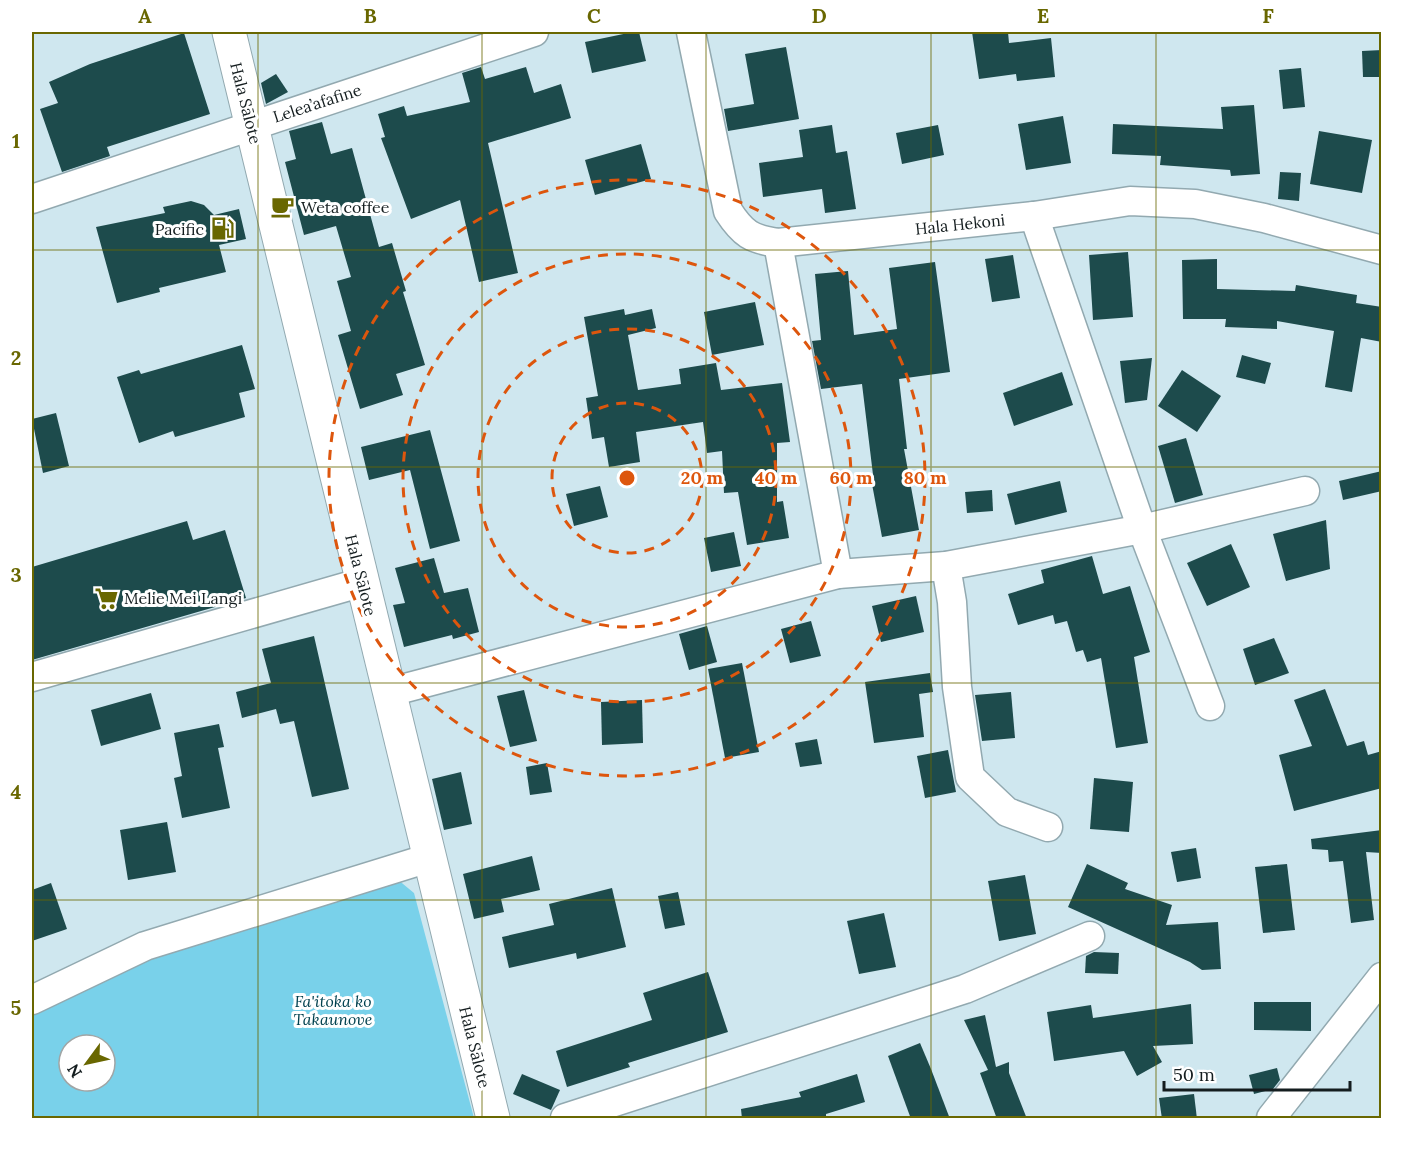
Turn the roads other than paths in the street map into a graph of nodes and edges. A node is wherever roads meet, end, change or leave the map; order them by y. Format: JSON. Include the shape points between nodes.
{"nodes":[{"id":1,"x":228,"y":32,"type":"edge"},
{"id":2,"x":534,"y":32,"type":"edge"},
{"id":3,"x":693,"y":32,"type":"edge"},
{"id":4,"x":251,"y":125,"type":"junction"},
{"id":5,"x":32,"y":199,"type":"edge"},
{"id":6,"x":1034,"y":216,"type":"junction"},
{"id":7,"x":778,"y":243,"type":"junction"},
{"id":8,"x":1382,"y":250,"type":"edge"},
{"id":9,"x":1305,"y":491,"type":"dead end"},
{"id":10,"x":1142,"y":529,"type":"junction"},
{"id":11,"x":946,"y":566,"type":"junction"},
{"id":12,"x":838,"y":574,"type":"junction"},
{"id":13,"x":363,"y":582,"type":"junction"},
{"id":14,"x":32,"y":677,"type":"edge"},
{"id":15,"x":390,"y":692,"type":"junction"},
{"id":16,"x":1210,"y":706,"type":"dead end"},
{"id":17,"x":1048,"y":827,"type":"dead end"},
{"id":18,"x":429,"y":858,"type":"junction"},
{"id":19,"x":1090,"y":936,"type":"dead end"},
{"id":20,"x":1382,"y":977,"type":"edge"},
{"id":21,"x":32,"y":1000,"type":"edge"},
{"id":22,"x":493,"y":1119,"type":"edge"},
{"id":23,"x":565,"y":1119,"type":"edge"},
{"id":24,"x":1271,"y":1119,"type":"edge"}],
"edges":[{"from":1,"to":4,"type":"main road","name":"Hala Sālote"},
{"from":2,"to":4,"type":"street","name":"Lelea’afafine"},
{"from":3,"to":7,"type":"street","name":"Hala Hekoni","via":[[728,211],[740,230],[758,240]]},
{"from":4,"to":5,"type":"street","name":"Lelea’afafine"},
{"from":4,"to":13,"type":"main road","name":"Hala Sālote"},
{"from":6,"to":7,"type":"street","name":"Hala Hekoni"},
{"from":6,"to":8,"type":"street","name":"Hala Hekoni","via":[[1130,201],[1195,204]]},
{"from":6,"to":10,"type":"street"},
{"from":7,"to":12,"type":"street"},
{"from":9,"to":10,"type":"street"},
{"from":10,"to":11,"type":"street"},
{"from":10,"to":16,"type":"street"},
{"from":11,"to":12,"type":"street"},
{"from":11,"to":17,"type":"street","via":[[970,777],[1007,812]]},
{"from":12,"to":15,"type":"street"},
{"from":13,"to":14,"type":"street"},
{"from":13,"to":15,"type":"main road","name":"Hala Sālote"},
{"from":15,"to":18,"type":"main road","name":"Hala Sālote"},
{"from":18,"to":21,"type":"street","via":[[145,946]]},
{"from":18,"to":22,"type":"main road","name":"Hala Sālote"},
{"from":19,"to":23,"type":"street","via":[[965,989]]},
{"from":20,"to":24,"type":"street"}]}
